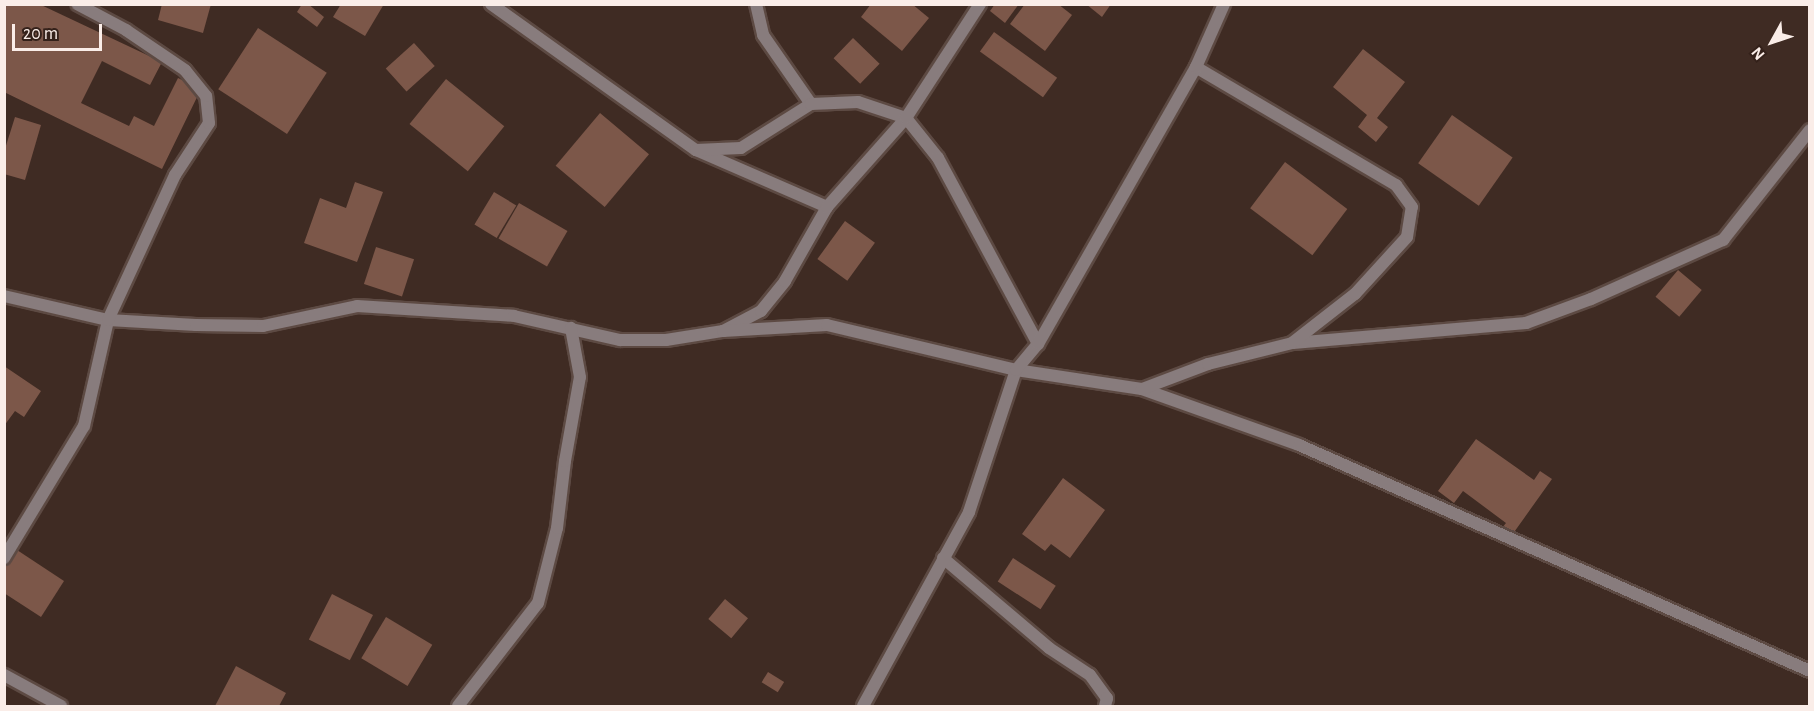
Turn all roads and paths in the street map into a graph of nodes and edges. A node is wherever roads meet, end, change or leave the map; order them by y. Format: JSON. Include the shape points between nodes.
{"nodes":[{"id":1,"x":77,"y":4,"type":"edge"},
{"id":2,"x":491,"y":4,"type":"edge"},
{"id":3,"x":756,"y":4,"type":"edge"},
{"id":4,"x":980,"y":4,"type":"edge"},
{"id":5,"x":1224,"y":4,"type":"edge"},
{"id":6,"x":1197,"y":67,"type":"junction"},
{"id":7,"x":811,"y":104,"type":"junction"},
{"id":8,"x":906,"y":118,"type":"junction"},
{"id":9,"x":1809,"y":130,"type":"edge"},
{"id":10,"x":696,"y":150,"type":"junction"},
{"id":11,"x":827,"y":207,"type":"junction"},
{"id":12,"x":4,"y":296,"type":"edge"},
{"id":13,"x":108,"y":320,"type":"junction"},
{"id":14,"x":571,"y":328,"type":"junction"},
{"id":15,"x":723,"y":331,"type":"junction"},
{"id":16,"x":1292,"y":343,"type":"junction"},
{"id":17,"x":1038,"y":344,"type":"junction"},
{"id":18,"x":1016,"y":370,"type":"junction"},
{"id":19,"x":1142,"y":389,"type":"junction"},
{"id":20,"x":4,"y":558,"type":"edge"},
{"id":21,"x":943,"y":558,"type":"junction"},
{"id":22,"x":1809,"y":670,"type":"edge"},
{"id":23,"x":4,"y":675,"type":"edge"},
{"id":24,"x":61,"y":706,"type":"edge"},
{"id":25,"x":458,"y":706,"type":"edge"},
{"id":26,"x":863,"y":706,"type":"edge"},
{"id":27,"x":1106,"y":706,"type":"edge"}],
"edges":[{"from":1,"to":13,"type":"street","via":[[126,30],[185,70],[206,96],[209,123],[175,175]]},
{"from":2,"to":10,"type":"street"},
{"from":3,"to":7,"type":"street","via":[[764,35]]},
{"from":4,"to":8,"type":"street"},
{"from":5,"to":6,"type":"street"},
{"from":6,"to":16,"type":"street","via":[[1396,185],[1412,207],[1407,237],[1355,294]]},
{"from":6,"to":17,"type":"street"},
{"from":7,"to":8,"type":"street","via":[[858,102]]},
{"from":7,"to":10,"type":"street","via":[[741,148]]},
{"from":8,"to":11,"type":"street"},
{"from":8,"to":17,"type":"street","via":[[938,158]]},
{"from":9,"to":16,"type":"street","via":[[1723,240],[1591,299],[1526,323]]},
{"from":10,"to":11,"type":"street"},
{"from":11,"to":15,"type":"street","via":[[786,281],[760,311]]},
{"from":12,"to":13,"type":"street"},
{"from":13,"to":14,"type":"street","via":[[263,327],[357,306],[514,316]]},
{"from":13,"to":20,"type":"street","via":[[84,426]]},
{"from":14,"to":15,"type":"street","via":[[620,340],[666,340]]},
{"from":14,"to":25,"type":"street","via":[[580,377],[557,528],[538,603]]},
{"from":15,"to":18,"type":"street","via":[[827,324]]},
{"from":16,"to":19,"type":"street","via":[[1208,364]]},
{"from":17,"to":18,"type":"street"},
{"from":18,"to":19,"type":"street"},
{"from":18,"to":21,"type":"street","via":[[969,512]]},
{"from":19,"to":22,"type":"street","via":[[1299,445]]},
{"from":21,"to":26,"type":"street"},
{"from":21,"to":27,"type":"street","via":[[1049,648],[1090,675],[1107,698]]},
{"from":23,"to":24,"type":"street"}]}
